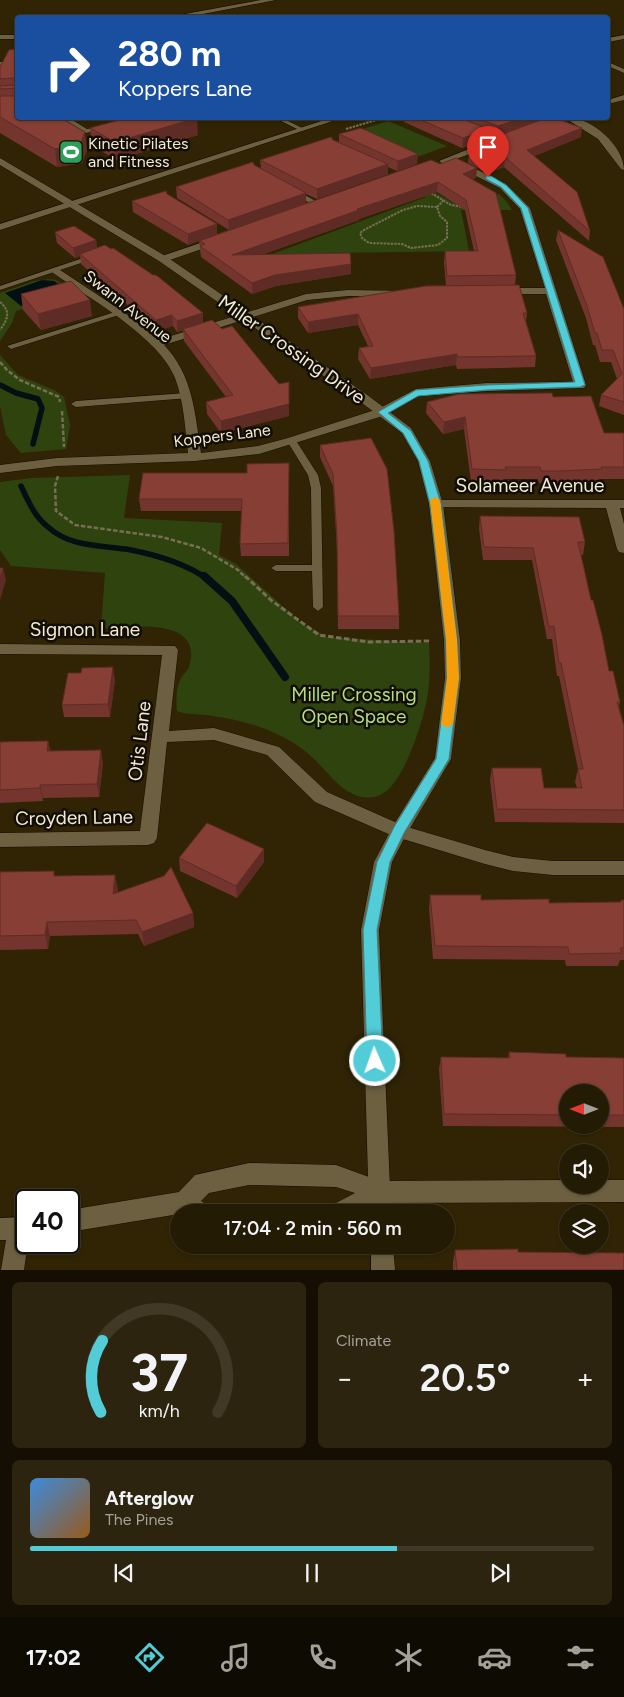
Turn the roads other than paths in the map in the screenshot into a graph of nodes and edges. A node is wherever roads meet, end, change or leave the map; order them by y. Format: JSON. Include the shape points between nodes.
{"nodes":[{"id":1,"x":273,"y":0,"type":"edge"},
{"id":2,"x":184,"y":15,"type":"edge"},
{"id":3,"x":0,"y":37,"type":"edge"},
{"id":4,"x":15,"y":37,"type":"edge"},
{"id":5,"x":624,"y":37,"type":"edge"},
{"id":6,"x":610,"y":40,"type":"edge"},
{"id":7,"x":15,"y":61,"type":"edge"},
{"id":8,"x":0,"y":64,"type":"edge"},
{"id":9,"x":610,"y":65,"type":"edge"},
{"id":10,"x":624,"y":71,"type":"edge"},
{"id":11,"x":624,"y":97,"type":"edge"},
{"id":12,"x":610,"y":100,"type":"edge"},
{"id":13,"x":68,"y":120,"type":"edge"},
{"id":14,"x":282,"y":120,"type":"edge"},
{"id":15,"x":332,"y":120,"type":"edge"},
{"id":16,"x":573,"y":120,"type":"edge"},
{"id":17,"x":110,"y":126,"type":"edge"},
{"id":18,"x":301,"y":130,"type":"junction"},
{"id":19,"x":499,"y":138,"type":"edge"},
{"id":20,"x":448,"y":159,"type":"junction"},
{"id":21,"x":0,"y":161,"type":"edge"},
{"id":22,"x":434,"y":164,"type":"edge"},
{"id":23,"x":624,"y":167,"type":"edge"},
{"id":24,"x":284,"y":186,"type":"edge"},
{"id":25,"x":72,"y":203,"type":"junction"},
{"id":26,"x":319,"y":205,"type":"edge"},
{"id":27,"x":0,"y":227,"type":"edge"},
{"id":28,"x":230,"y":236,"type":"edge"},
{"id":29,"x":105,"y":253,"type":"edge"},
{"id":30,"x":163,"y":259,"type":"junction"},
{"id":31,"x":56,"y":271,"type":"junction"},
{"id":32,"x":2,"y":288,"type":"dead end"},
{"id":33,"x":550,"y":291,"type":"junction"},
{"id":34,"x":418,"y":292,"type":"edge"},
{"id":35,"x":488,"y":292,"type":"edge"},
{"id":36,"x":118,"y":314,"type":"junction"},
{"id":37,"x":246,"y":316,"type":"junction"},
{"id":38,"x":156,"y":344,"type":"junction"},
{"id":39,"x":11,"y":346,"type":"dead end"},
{"id":40,"x":186,"y":396,"type":"junction"},
{"id":41,"x":76,"y":404,"type":"dead end"},
{"id":42,"x":382,"y":412,"type":"junction"},
{"id":43,"x":292,"y":442,"type":"junction"},
{"id":44,"x":195,"y":458,"type":"junction"},
{"id":45,"x":0,"y":469,"type":"edge"},
{"id":46,"x":436,"y":504,"type":"junction"},
{"id":47,"x":618,"y":504,"type":"edge"},
{"id":48,"x":624,"y":549,"type":"edge"},
{"id":49,"x":276,"y":568,"type":"dead end"},
{"id":50,"x":316,"y":568,"type":"junction"},
{"id":51,"x":318,"y":607,"type":"dead end"},
{"id":52,"x":0,"y":649,"type":"edge"},
{"id":53,"x":170,"y":650,"type":"joint"},
{"id":54,"x":159,"y":737,"type":"junction"},
{"id":55,"x":399,"y":831,"type":"junction"},
{"id":56,"x":148,"y":838,"type":"joint"},
{"id":57,"x":0,"y":840,"type":"edge"},
{"id":58,"x":624,"y":868,"type":"edge"},
{"id":59,"x":624,"y":1191,"type":"edge"},
{"id":60,"x":380,"y":1202,"type":"edge"},
{"id":61,"x":193,"y":1204,"type":"edge"},
{"id":62,"x":170,"y":1210,"type":"edge"},
{"id":63,"x":80,"y":1220,"type":"edge"},
{"id":64,"x":15,"y":1229,"type":"edge"},
{"id":65,"x":382,"y":1254,"type":"edge"},
{"id":66,"x":12,"y":1270,"type":"edge"},
{"id":67,"x":383,"y":1270,"type":"edge"}],
"edges":[{"from":1,"to":2,"type":"street"},
{"from":3,"to":4,"type":"street"},
{"from":5,"to":6,"type":"street"},
{"from":7,"to":8,"type":"lane"},
{"from":9,"to":10,"type":"lane"},
{"from":11,"to":12,"type":"street"},
{"from":13,"to":17,"type":"lane","via":[[86,131]]},
{"from":14,"to":18,"type":"lane"},
{"from":15,"to":18,"type":"street"},
{"from":16,"to":23,"type":"street","via":[[604,138]]},
{"from":18,"to":25,"type":"street"},
{"from":19,"to":20,"type":"street"},
{"from":20,"to":22,"type":"street"},
{"from":20,"to":33,"type":"street","name":"Koppers Lane","via":[[503,186],[525,208]]},
{"from":21,"to":25,"type":"street","name":"Miller Crossing Drive"},
{"from":24,"to":26,"type":"lane"},
{"from":25,"to":27,"type":"street"},
{"from":25,"to":30,"type":"street","name":"Miller Crossing Drive"},
{"from":28,"to":30,"type":"street"},
{"from":29,"to":31,"type":"lane"},
{"from":30,"to":37,"type":"street","name":"Miller Crossing Drive"},
{"from":31,"to":32,"type":"lane"},
{"from":31,"to":36,"type":"street","name":"Swann Avenue"},
{"from":33,"to":35,"type":"street"},
{"from":33,"to":42,"type":"street","name":"Koppers Lane","via":[[580,385],[487,387],[416,393]]},
{"from":34,"to":37,"type":"street","via":[[306,297]]},
{"from":36,"to":38,"type":"street","name":"Swann Avenue"},
{"from":36,"to":39,"type":"lane"},
{"from":37,"to":38,"type":"street"},
{"from":37,"to":42,"type":"street","name":"Miller Crossing Drive"},
{"from":38,"to":40,"type":"street","name":"Swann Avenue","via":[[176,367]]},
{"from":40,"to":41,"type":"lane"},
{"from":40,"to":44,"type":"street","name":"Swann Avenue"},
{"from":42,"to":43,"type":"street","name":"Koppers Lane"},
{"from":42,"to":46,"type":"street","name":"Miller Crossing Drive","via":[[407,431],[424,461]]},
{"from":43,"to":44,"type":"street","name":"Koppers Lane","via":[[259,450]]},
{"from":43,"to":50,"type":"lane","via":[[313,475],[316,488]]},
{"from":44,"to":45,"type":"street","name":"Koppers Lane","via":[[57,462]]},
{"from":46,"to":47,"type":"street","name":"Solameer Avenue"},
{"from":46,"to":55,"type":"street","name":"Miller Crossing Drive","via":[[452,640],[453,678],[443,759]]},
{"from":47,"to":48,"type":"street"},
{"from":49,"to":50,"type":"lane"},
{"from":50,"to":51,"type":"lane"},
{"from":52,"to":53,"type":"street","name":"Sigmon Lane"},
{"from":53,"to":54,"type":"street","name":"Otis Lane"},
{"from":54,"to":55,"type":"street","via":[[214,734],[273,751],[321,797]]},
{"from":54,"to":56,"type":"street","name":"Otis Lane"},
{"from":55,"to":58,"type":"street","via":[[513,864],[553,868]]},
{"from":55,"to":60,"type":"street","name":"Miller Crossing Drive","via":[[383,862],[370,930]]},
{"from":56,"to":57,"type":"street","name":"Croyden Lane"},
{"from":59,"to":60,"type":"street"},
{"from":60,"to":61,"type":"street","via":[[336,1176],[249,1174],[203,1183]]},
{"from":62,"to":63,"type":"street"},
{"from":64,"to":66,"type":"street"},
{"from":65,"to":67,"type":"street"}]}
